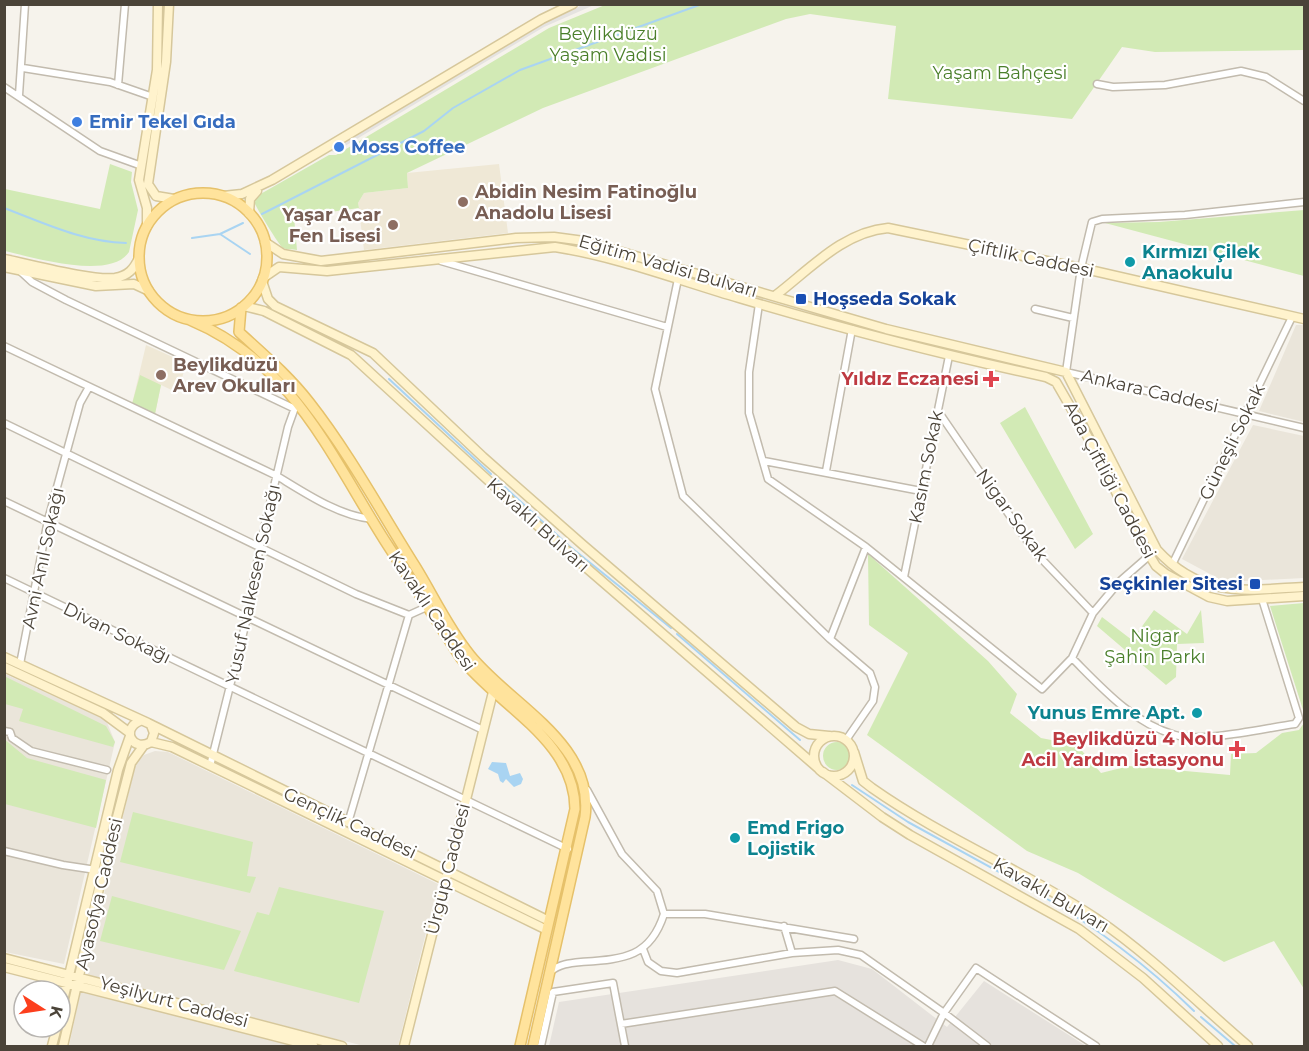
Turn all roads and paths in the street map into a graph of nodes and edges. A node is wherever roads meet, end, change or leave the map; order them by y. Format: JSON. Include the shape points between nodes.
{"nodes":[{"id":1,"x":25,"y":4,"type":"edge"},
{"id":2,"x":124,"y":4,"type":"edge"},
{"id":3,"x":158,"y":4,"type":"edge"},
{"id":4,"x":169,"y":4,"type":"edge"},
{"id":5,"x":573,"y":4,"type":"edge"},
{"id":6,"x":22,"y":68,"type":"junction"},
{"id":7,"x":1098,"y":84,"type":"dead end"},
{"id":8,"x":118,"y":85,"type":"junction"},
{"id":9,"x":4,"y":87,"type":"edge"},
{"id":10,"x":19,"y":95,"type":"junction"},
{"id":11,"x":153,"y":97,"type":"junction"},
{"id":12,"x":1305,"y":101,"type":"edge"},
{"id":13,"x":140,"y":165,"type":"junction"},
{"id":14,"x":272,"y":180,"type":"junction"},
{"id":15,"x":223,"y":196,"type":"junction"},
{"id":16,"x":174,"y":199,"type":"junction"},
{"id":17,"x":1305,"y":201,"type":"edge"},
{"id":18,"x":249,"y":213,"type":"junction"},
{"id":19,"x":147,"y":226,"type":"junction"},
{"id":20,"x":265,"y":242,"type":"junction"},
{"id":21,"x":139,"y":258,"type":"junction"},
{"id":22,"x":4,"y":259,"type":"edge"},
{"id":23,"x":434,"y":260,"type":"junction"},
{"id":24,"x":4,"y":267,"type":"edge"},
{"id":25,"x":1081,"y":268,"type":"junction"},
{"id":26,"x":18,"y":270,"type":"junction"},
{"id":27,"x":263,"y":279,"type":"junction"},
{"id":28,"x":678,"y":279,"type":"junction"},
{"id":29,"x":148,"y":291,"type":"junction"},
{"id":30,"x":762,"y":293,"type":"junction"},
{"id":31,"x":776,"y":295,"type":"junction"},
{"id":32,"x":759,"y":304,"type":"junction"},
{"id":33,"x":242,"y":307,"type":"junction"},
{"id":34,"x":1035,"y":309,"type":"dead end"},
{"id":35,"x":1292,"y":317,"type":"junction"},
{"id":36,"x":1073,"y":318,"type":"junction"},
{"id":37,"x":1305,"y":319,"type":"edge"},
{"id":38,"x":190,"y":320,"type":"junction"},
{"id":39,"x":667,"y":327,"type":"junction"},
{"id":40,"x":852,"y":329,"type":"junction"},
{"id":41,"x":4,"y":346,"type":"edge"},
{"id":42,"x":949,"y":356,"type":"junction"},
{"id":43,"x":1066,"y":372,"type":"junction"},
{"id":44,"x":1056,"y":382,"type":"junction"},
{"id":45,"x":89,"y":387,"type":"junction"},
{"id":46,"x":295,"y":405,"type":"junction"},
{"id":47,"x":938,"y":411,"type":"junction"},
{"id":48,"x":1247,"y":414,"type":"junction"},
{"id":49,"x":4,"y":423,"type":"edge"},
{"id":50,"x":1305,"y":428,"type":"edge"},
{"id":51,"x":67,"y":451,"type":"junction"},
{"id":52,"x":764,"y":461,"type":"junction"},
{"id":53,"x":826,"y":471,"type":"junction"},
{"id":54,"x":277,"y":476,"type":"junction"},
{"id":55,"x":921,"y":491,"type":"junction"},
{"id":56,"x":4,"y":501,"type":"edge"},
{"id":57,"x":372,"y":519,"type":"junction"},
{"id":58,"x":48,"y":520,"type":"junction"},
{"id":59,"x":260,"y":546,"type":"junction"},
{"id":60,"x":866,"y":547,"type":"junction"},
{"id":61,"x":1153,"y":553,"type":"junction"},
{"id":62,"x":1172,"y":565,"type":"junction"},
{"id":63,"x":904,"y":577,"type":"junction"},
{"id":64,"x":4,"y":578,"type":"edge"},
{"id":65,"x":1305,"y":587,"type":"edge"},
{"id":66,"x":36,"y":594,"type":"junction"},
{"id":67,"x":1305,"y":596,"type":"edge"},
{"id":68,"x":1262,"y":599,"type":"junction"},
{"id":69,"x":429,"y":606,"type":"junction"},
{"id":70,"x":1093,"y":613,"type":"junction"},
{"id":71,"x":410,"y":615,"type":"junction"},
{"id":72,"x":247,"y":618,"type":"junction"},
{"id":73,"x":831,"y":639,"type":"junction"},
{"id":74,"x":4,"y":657,"type":"edge"},
{"id":75,"x":1072,"y":658,"type":"junction"},
{"id":76,"x":20,"y":664,"type":"junction"},
{"id":77,"x":4,"y":667,"type":"edge"},
{"id":78,"x":388,"y":686,"type":"junction"},
{"id":79,"x":230,"y":687,"type":"junction"},
{"id":80,"x":493,"y":692,"type":"junction"},
{"id":81,"x":140,"y":721,"type":"junction"},
{"id":82,"x":151,"y":725,"type":"junction"},
{"id":83,"x":483,"y":730,"type":"junction"},
{"id":84,"x":4,"y":731,"type":"edge"},
{"id":85,"x":130,"y":734,"type":"junction"},
{"id":86,"x":829,"y":736,"type":"junction"},
{"id":87,"x":846,"y":740,"type":"junction"},
{"id":88,"x":148,"y":743,"type":"junction"},
{"id":89,"x":854,"y":752,"type":"junction"},
{"id":90,"x":371,"y":753,"type":"junction"},
{"id":91,"x":214,"y":757,"type":"junction"},
{"id":92,"x":210,"y":766,"type":"junction"},
{"id":93,"x":107,"y":770,"type":"dead end"},
{"id":94,"x":821,"y":770,"type":"junction"},
{"id":95,"x":587,"y":790,"type":"junction"},
{"id":96,"x":466,"y":799,"type":"junction"},
{"id":97,"x":348,"y":823,"type":"junction"},
{"id":98,"x":568,"y":849,"type":"junction"},
{"id":99,"x":4,"y":851,"type":"edge"},
{"id":100,"x":93,"y":869,"type":"junction"},
{"id":101,"x":448,"y":869,"type":"junction"},
{"id":102,"x":103,"y":871,"type":"junction"},
{"id":103,"x":445,"y":879,"type":"junction"},
{"id":104,"x":664,"y":914,"type":"junction"},
{"id":105,"x":548,"y":925,"type":"junction"},
{"id":106,"x":784,"y":926,"type":"junction"},
{"id":107,"x":854,"y":939,"type":"dead end"},
{"id":108,"x":643,"y":949,"type":"junction"},
{"id":109,"x":792,"y":952,"type":"junction"},
{"id":110,"x":4,"y":958,"type":"edge"},
{"id":111,"x":4,"y":967,"type":"edge"},
{"id":112,"x":549,"y":973,"type":"junction"},
{"id":113,"x":68,"y":978,"type":"junction"},
{"id":114,"x":78,"y":981,"type":"junction"},
{"id":115,"x":944,"y":1013,"type":"junction"},
{"id":116,"x":621,"y":1024,"type":"junction"},
{"id":117,"x":251,"y":1027,"type":"junction"},
{"id":118,"x":63,"y":1047,"type":"edge"},
{"id":119,"x":313,"y":1047,"type":"edge"},
{"id":120,"x":342,"y":1047,"type":"edge"},
{"id":121,"x":404,"y":1047,"type":"edge"},
{"id":122,"x":520,"y":1047,"type":"edge"},
{"id":123,"x":532,"y":1047,"type":"edge"},
{"id":124,"x":541,"y":1047,"type":"edge"},
{"id":125,"x":625,"y":1047,"type":"edge"},
{"id":126,"x":923,"y":1047,"type":"edge"},
{"id":127,"x":928,"y":1047,"type":"edge"},
{"id":128,"x":987,"y":1047,"type":"edge"},
{"id":129,"x":1096,"y":1047,"type":"edge"},
{"id":130,"x":1218,"y":1047,"type":"edge"},
{"id":131,"x":1248,"y":1047,"type":"edge"}],
"edges":[{"from":1,"to":6,"type":"street"},
{"from":2,"to":8,"type":"street"},
{"from":3,"to":11,"type":"main road"},
{"from":4,"to":16,"type":"main road","via":[[166,62],[148,184],[156,196]]},
{"from":5,"to":14,"type":"main road"},
{"from":6,"to":8,"type":"street"},
{"from":6,"to":10,"type":"street"},
{"from":7,"to":12,"type":"street","via":[[1165,85],[1241,70],[1266,77]]},
{"from":8,"to":11,"type":"street"},
{"from":9,"to":10,"type":"street"},
{"from":10,"to":13,"type":"street","via":[[99,151]]},
{"from":11,"to":13,"type":"main road"},
{"from":13,"to":19,"type":"main road","via":[[139,186],[147,208]]},
{"from":14,"to":15,"type":"main road","via":[[242,194]]},
{"from":14,"to":18,"type":"main road","via":[[251,196]]},
{"from":15,"to":16,"type":"main road","via":[[198,193]]},
{"from":15,"to":18,"type":"main road"},
{"from":16,"to":19,"type":"main road"},
{"from":17,"to":25,"type":"street","via":[[1185,215],[1096,219],[1089,228]]},
{"from":18,"to":20,"type":"main road"},
{"from":19,"to":21,"type":"main road"},
{"from":20,"to":27,"type":"main road"},
{"from":20,"to":30,"type":"main road","name":"Eğitim Vadisi Bulvarı","via":[[283,254],[321,261],[554,237],[584,241]]},
{"from":21,"to":22,"type":"main road","via":[[126,274],[101,278]]},
{"from":21,"to":29,"type":"main road"},
{"from":23,"to":27,"type":"main road","name":"Eğitim Vadisi Bulvarı","via":[[327,271],[279,267]]},
{"from":23,"to":28,"type":"main road","name":"Eğitim Vadisi Bulvarı","via":[[555,247],[590,253]]},
{"from":23,"to":39,"type":"street"},
{"from":24,"to":26,"type":"main road"},
{"from":25,"to":31,"type":"main road","name":"Çiftlik Caddesi","via":[[895,228],[875,229],[848,239]]},
{"from":25,"to":35,"type":"main road","name":"Çiftlik Caddesi"},
{"from":25,"to":36,"type":"street"},
{"from":26,"to":29,"type":"main road","via":[[96,286],[134,284]]},
{"from":26,"to":46,"type":"street","via":[[32,282],[76,305]]},
{"from":27,"to":33,"type":"main road"},
{"from":27,"to":86,"type":"main road","name":"Kavaklı Bulvarı","via":[[268,299],[275,306],[379,358],[483,457],[796,727],[809,734]]},
{"from":28,"to":32,"type":"main road","name":"Eğitim Vadisi Bulvarı"},
{"from":28,"to":39,"type":"street"},
{"from":29,"to":38,"type":"main road","via":[[166,309]]},
{"from":30,"to":31,"type":"main road","name":"Eğitim Vadisi Bulvarı"},
{"from":30,"to":32,"type":"main road"},
{"from":31,"to":43,"type":"main road","name":"Eğitim Vadisi Bulvarı","via":[[886,329]]},
{"from":32,"to":40,"type":"main road","name":"Eğitim Vadisi Bulvarı"},
{"from":32,"to":52,"type":"street","via":[[749,372],[748,413]]},
{"from":33,"to":38,"type":"main road","via":[[222,318]]},
{"from":33,"to":94,"type":"main road","name":"Kavaklı Bulvarı","via":[[264,311],[351,355],[546,533]]},
{"from":33,"to":95,"type":"main road","name":"Kavaklı Caddesi","via":[[238,332],[282,372],[326,425],[461,644],[495,683],[561,742]]},
{"from":34,"to":36,"type":"street"},
{"from":35,"to":37,"type":"main road","name":"Çiftlik Caddesi"},
{"from":35,"to":48,"type":"street","name":"Güneşli Sokak"},
{"from":36,"to":43,"type":"street"},
{"from":38,"to":46,"type":"main road","name":"Kavaklı Caddesi","via":[[222,333],[265,367]]},
{"from":39,"to":73,"type":"street","via":[[654,390],[685,500]]},
{"from":40,"to":42,"type":"main road","name":"Eğitim Vadisi Bulvarı"},
{"from":40,"to":53,"type":"street"},
{"from":41,"to":45,"type":"street"},
{"from":42,"to":44,"type":"main road","name":"Eğitim Vadisi Bulvarı"},
{"from":42,"to":47,"type":"street","name":"Kasım Sokak"},
{"from":43,"to":44,"type":"street"},
{"from":43,"to":48,"type":"street","name":"Ankara Caddesi"},
{"from":43,"to":61,"type":"main road","name":"Ada Çiftliği Caddesi"},
{"from":44,"to":61,"type":"main road","name":"Ada Çiftliği Caddesi","via":[[1097,453],[1137,535]]},
{"from":45,"to":51,"type":"street","name":"Avni Anıl Sokağı","via":[[80,403]]},
{"from":45,"to":54,"type":"street"},
{"from":46,"to":54,"type":"street","name":"Yusuf Nalkesen Sokağı"},
{"from":46,"to":57,"type":"main road","name":"Kavaklı Caddesi"},
{"from":47,"to":55,"type":"street","name":"Kasım Sokak"},
{"from":47,"to":70,"type":"street","name":"Nigar Sokak","via":[[1034,551]]},
{"from":48,"to":50,"type":"street","name":"Ankara Caddesi"},
{"from":48,"to":62,"type":"street","name":"Güneşli Sokak"},
{"from":49,"to":51,"type":"street"},
{"from":51,"to":58,"type":"street","name":"Avni Anıl Sokağı"},
{"from":51,"to":59,"type":"street"},
{"from":52,"to":53,"type":"street"},
{"from":52,"to":60,"type":"street","via":[[768,479]]},
{"from":53,"to":55,"type":"street"},
{"from":54,"to":57,"type":"street","via":[[343,511]]},
{"from":54,"to":59,"type":"street","name":"Yusuf Nalkesen Sokağı"},
{"from":55,"to":63,"type":"street","name":"Kasım Sokak"},
{"from":56,"to":58,"type":"street"},
{"from":57,"to":69,"type":"main road","name":"Kavaklı Caddesi"},
{"from":58,"to":66,"type":"street","name":"Avni Anıl Sokağı"},
{"from":58,"to":72,"type":"street"},
{"from":59,"to":71,"type":"street","via":[[356,594]]},
{"from":59,"to":72,"type":"street","name":"Yusuf Nalkesen Sokağı"},
{"from":60,"to":63,"type":"street"},
{"from":60,"to":73,"type":"street"},
{"from":61,"to":62,"type":"main road","name":"Ada Çiftliği Caddesi"},
{"from":61,"to":68,"type":"main road","name":"Ada Çiftliği Caddesi","via":[[1166,574],[1209,597],[1227,602]]},
{"from":61,"to":70,"type":"street","via":[[1119,582]]},
{"from":62,"to":65,"type":"main road","name":"Ada Çiftliği Caddesi","via":[[1211,587],[1228,590]]},
{"from":63,"to":75,"type":"street","via":[[1042,689]]},
{"from":64,"to":66,"type":"street","name":"Divan Sokağı"},
{"from":66,"to":76,"type":"street","name":"Avni Anıl Sokağı"},
{"from":66,"to":79,"type":"street","name":"Divan Sokağı"},
{"from":67,"to":68,"type":"main road","name":"Ada Çiftliği Caddesi"},
{"from":68,"to":75,"type":"street","via":[[1299,718],[1295,724],[1217,735],[1176,735],[1137,717]]},
{"from":69,"to":71,"type":"street"},
{"from":69,"to":80,"type":"main road","name":"Kavaklı Caddesi","via":[[460,657]]},
{"from":70,"to":75,"type":"street"},
{"from":71,"to":78,"type":"street"},
{"from":72,"to":78,"type":"street"},
{"from":72,"to":79,"type":"street","name":"Yusuf Nalkesen Sokağı"},
{"from":73,"to":87,"type":"street","via":[[870,673],[875,687],[873,701]]},
{"from":74,"to":76,"type":"main road"},
{"from":76,"to":81,"type":"main road"},
{"from":77,"to":85,"type":"main road","via":[[103,713]]},
{"from":78,"to":83,"type":"street"},
{"from":78,"to":90,"type":"street"},
{"from":79,"to":90,"type":"street","name":"Divan Sokağı"},
{"from":79,"to":91,"type":"street","name":"Yusuf Nalkesen Sokağı"},
{"from":80,"to":83,"type":"main road","name":"Ürgüp Caddesi"},
{"from":80,"to":98,"type":"main road","name":"Kavaklı Caddesi","via":[[556,752],[569,773],[575,789],[575,809]]},
{"from":81,"to":82,"type":"main road"},
{"from":81,"to":85,"type":"main road","via":[[133,724]]},
{"from":82,"to":88,"type":"main road","via":[[154,733]]},
{"from":82,"to":91,"type":"main road","name":"Gençlik Caddesi"},
{"from":83,"to":96,"type":"main road","name":"Ürgüp Caddesi"},
{"from":84,"to":93,"type":"street","via":[[31,751]]},
{"from":85,"to":88,"type":"main road","via":[[133,742]]},
{"from":85,"to":100,"type":"main road","name":"Ayasofya Caddesi"},
{"from":86,"to":87,"type":"main road","name":"Kavaklı Bulvarı"},
{"from":86,"to":94,"type":"main road","via":[[815,750]]},
{"from":87,"to":89,"type":"main road","name":"Kavaklı Bulvarı"},
{"from":88,"to":92,"type":"main road","name":"Gençlik Caddesi","via":[[172,747]]},
{"from":88,"to":102,"type":"main road","name":"Ayasofya Caddesi","via":[[131,763]]},
{"from":89,"to":94,"type":"main road","via":[[847,771],[836,776]]},
{"from":89,"to":131,"type":"main road","name":"Kavaklı Bulvarı","via":[[863,781],[872,788],[1097,919]]},
{"from":90,"to":96,"type":"street","name":"Divan Sokağı"},
{"from":90,"to":97,"type":"street"},
{"from":91,"to":92,"type":"street","name":"Yusuf Nalkesen Sokağı"},
{"from":91,"to":97,"type":"main road","name":"Gençlik Caddesi"},
{"from":92,"to":103,"type":"main road","name":"Gençlik Caddesi"},
{"from":94,"to":130,"type":"main road","name":"Kavaklı Bulvarı","via":[[901,829],[1079,929],[1143,978]]},
{"from":95,"to":104,"type":"street","via":[[622,854],[657,891]]},
{"from":95,"to":112,"type":"main road","name":"Kavaklı Caddesi","via":[[585,818]]},
{"from":96,"to":98,"type":"street","name":"Divan Sokağı"},
{"from":96,"to":101,"type":"main road","name":"Ürgüp Caddesi"},
{"from":97,"to":101,"type":"main road","name":"Gençlik Caddesi"},
{"from":98,"to":105,"type":"main road","name":"Kavaklı Caddesi"},
{"from":99,"to":100,"type":"street"},
{"from":100,"to":102,"type":"street"},
{"from":100,"to":113,"type":"main road","name":"Ayasofya Caddesi"},
{"from":101,"to":103,"type":"main road","name":"Ürgüp Caddesi"},
{"from":101,"to":105,"type":"main road","name":"Gençlik Caddesi"},
{"from":102,"to":114,"type":"main road","name":"Ayasofya Caddesi"},
{"from":103,"to":105,"type":"main road","name":"Gençlik Caddesi"},
{"from":103,"to":121,"type":"main road","name":"Ürgüp Caddesi"},
{"from":104,"to":106,"type":"street","via":[[705,914]]},
{"from":104,"to":108,"type":"street","via":[[659,929]]},
{"from":105,"to":122,"type":"main road","name":"Kavaklı Caddesi"},
{"from":106,"to":107,"type":"street"},
{"from":106,"to":109,"type":"street"},
{"from":108,"to":109,"type":"street","via":[[648,962],[669,973]]},
{"from":108,"to":112,"type":"street","via":[[632,955],[568,963]]},
{"from":109,"to":115,"type":"street","via":[[838,950],[861,955]]},
{"from":110,"to":113,"type":"main road","name":"Yeşilyurt Caddesi"},
{"from":111,"to":113,"type":"main road","name":"Yeşilyurt Caddesi"},
{"from":112,"to":123,"type":"main road","name":"Kavaklı Caddesi"},
{"from":113,"to":114,"type":"main road","name":"Yeşilyurt Caddesi"},
{"from":114,"to":117,"type":"main road","name":"Yeşilyurt Caddesi"},
{"from":114,"to":118,"type":"main road","name":"Ayasofya Caddesi"},
{"from":115,"to":127,"type":"street"},
{"from":115,"to":128,"type":"street"},
{"from":115,"to":129,"type":"street","via":[[975,968]]},
{"from":116,"to":124,"type":"street","via":[[613,983],[553,992]]},
{"from":116,"to":125,"type":"street"},
{"from":116,"to":126,"type":"street","via":[[835,991]]},
{"from":117,"to":119,"type":"main road","name":"Yeşilyurt Caddesi"},
{"from":117,"to":120,"type":"main road","name":"Yeşilyurt Caddesi"}]}
